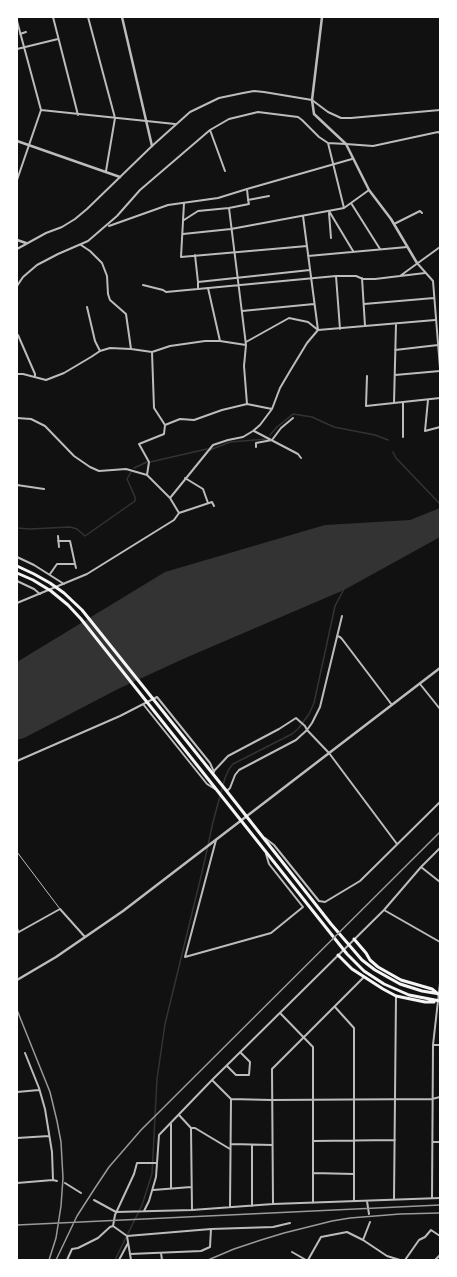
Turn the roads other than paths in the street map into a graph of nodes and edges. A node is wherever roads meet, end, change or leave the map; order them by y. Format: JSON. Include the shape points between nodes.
{"nodes":[{"id":1,"x":53,"y":17,"type":"edge"},
{"id":2,"x":88,"y":17,"type":"edge"},
{"id":3,"x":122,"y":17,"type":"edge"},
{"id":4,"x":322,"y":17,"type":"edge"},
{"id":5,"x":17,"y":21,"type":"edge"},
{"id":6,"x":26,"y":32,"type":"dead end"},
{"id":7,"x":20,"y":34,"type":"junction"},
{"id":8,"x":58,"y":39,"type":"junction"},
{"id":9,"x":24,"y":48,"type":"junction"},
{"id":10,"x":17,"y":50,"type":"edge"},
{"id":11,"x":312,"y":100,"type":"junction"},
{"id":12,"x":40,"y":110,"type":"junction"},
{"id":13,"x":440,"y":110,"type":"edge"},
{"id":14,"x":78,"y":114,"type":"junction"},
{"id":15,"x":115,"y":118,"type":"junction"},
{"id":16,"x":146,"y":122,"type":"junction"},
{"id":17,"x":175,"y":124,"type":"junction"},
{"id":18,"x":210,"y":130,"type":"junction"},
{"id":19,"x":440,"y":133,"type":"edge"},
{"id":20,"x":17,"y":141,"type":"edge"},
{"id":21,"x":328,"y":143,"type":"junction"},
{"id":22,"x":346,"y":144,"type":"junction"},
{"id":23,"x":29,"y":145,"type":"junction"},
{"id":24,"x":152,"y":146,"type":"junction"},
{"id":25,"x":352,"y":159,"type":"junction"},
{"id":26,"x":334,"y":165,"type":"junction"},
{"id":27,"x":106,"y":171,"type":"junction"},
{"id":28,"x":225,"y":172,"type":"dead end"},
{"id":29,"x":120,"y":177,"type":"junction"},
{"id":30,"x":17,"y":180,"type":"edge"},
{"id":31,"x":247,"y":189,"type":"junction"},
{"id":32,"x":369,"y":190,"type":"junction"},
{"id":33,"x":269,"y":196,"type":"dead end"},
{"id":34,"x":248,"y":200,"type":"junction"},
{"id":35,"x":184,"y":203,"type":"junction"},
{"id":36,"x":351,"y":203,"type":"junction"},
{"id":37,"x":229,"y":208,"type":"junction"},
{"id":38,"x":344,"y":208,"type":"junction"},
{"id":39,"x":329,"y":211,"type":"junction"},
{"id":40,"x":422,"y":213,"type":"dead end"},
{"id":41,"x":303,"y":216,"type":"junction"},
{"id":42,"x":184,"y":221,"type":"junction"},
{"id":43,"x":394,"y":224,"type":"junction"},
{"id":44,"x":107,"y":226,"type":"junction"},
{"id":45,"x":231,"y":229,"type":"junction"},
{"id":46,"x":183,"y":234,"type":"junction"},
{"id":47,"x":331,"y":238,"type":"dead end"},
{"id":48,"x":17,"y":240,"type":"edge"},
{"id":49,"x":26,"y":243,"type":"junction"},
{"id":50,"x":81,"y":245,"type":"junction"},
{"id":51,"x":307,"y":246,"type":"junction"},
{"id":52,"x":407,"y":247,"type":"junction"},
{"id":53,"x":440,"y":247,"type":"edge"},
{"id":54,"x":17,"y":249,"type":"edge"},
{"id":55,"x":380,"y":249,"type":"junction"},
{"id":56,"x":354,"y":252,"type":"junction"},
{"id":57,"x":234,"y":253,"type":"junction"},
{"id":58,"x":195,"y":255,"type":"junction"},
{"id":59,"x":308,"y":256,"type":"junction"},
{"id":60,"x":417,"y":263,"type":"junction"},
{"id":61,"x":310,"y":270,"type":"junction"},
{"id":62,"x":425,"y":273,"type":"junction"},
{"id":63,"x":336,"y":276,"type":"junction"},
{"id":64,"x":400,"y":276,"type":"junction"},
{"id":65,"x":238,"y":278,"type":"junction"},
{"id":66,"x":362,"y":278,"type":"junction"},
{"id":67,"x":311,"y":279,"type":"junction"},
{"id":68,"x":198,"y":282,"type":"junction"},
{"id":69,"x":143,"y":285,"type":"dead end"},
{"id":70,"x":17,"y":286,"type":"edge"},
{"id":71,"x":238,"y":286,"type":"junction"},
{"id":72,"x":208,"y":288,"type":"junction"},
{"id":73,"x":198,"y":289,"type":"junction"},
{"id":74,"x":434,"y":298,"type":"junction"},
{"id":75,"x":314,"y":304,"type":"junction"},
{"id":76,"x":364,"y":304,"type":"junction"},
{"id":77,"x":87,"y":307,"type":"dead end"},
{"id":78,"x":242,"y":311,"type":"junction"},
{"id":79,"x":435,"y":320,"type":"junction"},
{"id":80,"x":396,"y":324,"type":"junction"},
{"id":81,"x":365,"y":326,"type":"junction"},
{"id":82,"x":340,"y":329,"type":"junction"},
{"id":83,"x":318,"y":330,"type":"junction"},
{"id":84,"x":436,"y":331,"type":"junction"},
{"id":85,"x":440,"y":331,"type":"edge"},
{"id":86,"x":17,"y":336,"type":"edge"},
{"id":87,"x":220,"y":341,"type":"junction"},
{"id":88,"x":246,"y":343,"type":"junction"},
{"id":89,"x":438,"y":345,"type":"junction"},
{"id":90,"x":131,"y":349,"type":"junction"},
{"id":91,"x":100,"y":350,"type":"junction"},
{"id":92,"x":396,"y":350,"type":"junction"},
{"id":93,"x":152,"y":352,"type":"junction"},
{"id":94,"x":440,"y":368,"type":"edge"},
{"id":95,"x":440,"y":371,"type":"edge"},
{"id":96,"x":17,"y":374,"type":"edge"},
{"id":97,"x":395,"y":375,"type":"junction"},
{"id":98,"x":35,"y":376,"type":"junction"},
{"id":99,"x":367,"y":376,"type":"dead end"},
{"id":100,"x":440,"y":398,"type":"edge"},
{"id":101,"x":428,"y":400,"type":"junction"},
{"id":102,"x":403,"y":402,"type":"junction"},
{"id":103,"x":394,"y":403,"type":"junction"},
{"id":104,"x":247,"y":404,"type":"junction"},
{"id":105,"x":272,"y":409,"type":"junction"},
{"id":106,"x":17,"y":418,"type":"edge"},
{"id":107,"x":293,"y":418,"type":"dead end"},
{"id":108,"x":165,"y":425,"type":"junction"},
{"id":109,"x":440,"y":427,"type":"edge"},
{"id":110,"x":254,"y":431,"type":"junction"},
{"id":111,"x":402,"y":437,"type":"dead end"},
{"id":112,"x":272,"y":440,"type":"junction"},
{"id":113,"x":256,"y":448,"type":"dead end"},
{"id":114,"x":301,"y":458,"type":"dead end"},
{"id":115,"x":147,"y":475,"type":"junction"},
{"id":116,"x":185,"y":478,"type":"junction"},
{"id":117,"x":17,"y":485,"type":"edge"},
{"id":118,"x":44,"y":489,"type":"dead end"},
{"id":119,"x":170,"y":498,"type":"junction"},
{"id":120,"x":208,"y":504,"type":"junction"},
{"id":121,"x":214,"y":506,"type":"dead end"},
{"id":122,"x":180,"y":513,"type":"junction"},
{"id":123,"x":58,"y":536,"type":"dead end"},
{"id":124,"x":58,"y":541,"type":"junction"},
{"id":125,"x":59,"y":547,"type":"dead end"},
{"id":126,"x":17,"y":558,"type":"edge"},
{"id":127,"x":75,"y":564,"type":"junction"},
{"id":128,"x":17,"y":566,"type":"edge"},
{"id":129,"x":76,"y":568,"type":"dead end"},
{"id":130,"x":17,"y":573,"type":"edge"},
{"id":131,"x":50,"y":574,"type":"junction"},
{"id":132,"x":17,"y":581,"type":"edge"},
{"id":133,"x":65,"y":585,"type":"junction"},
{"id":134,"x":40,"y":594,"type":"junction"},
{"id":135,"x":17,"y":603,"type":"edge"},
{"id":136,"x":342,"y":616,"type":"dead end"},
{"id":137,"x":337,"y":636,"type":"junction"},
{"id":138,"x":440,"y":668,"type":"edge"},
{"id":139,"x":420,"y":684,"type":"junction"},
{"id":140,"x":143,"y":704,"type":"junction"},
{"id":141,"x":392,"y":705,"type":"junction"},
{"id":142,"x":440,"y":709,"type":"edge"},
{"id":143,"x":307,"y":730,"type":"junction"},
{"id":144,"x":328,"y":753,"type":"junction"},
{"id":145,"x":17,"y":761,"type":"edge"},
{"id":146,"x":214,"y":773,"type":"junction"},
{"id":147,"x":216,"y":790,"type":"junction"},
{"id":148,"x":226,"y":790,"type":"junction"},
{"id":149,"x":440,"y":802,"type":"edge"},
{"id":150,"x":247,"y":816,"type":"junction"},
{"id":151,"x":241,"y":821,"type":"junction"},
{"id":152,"x":263,"y":837,"type":"junction"},
{"id":153,"x":216,"y":840,"type":"junction"},
{"id":154,"x":397,"y":844,"type":"junction"},
{"id":155,"x":440,"y":848,"type":"edge"},
{"id":156,"x":17,"y":852,"type":"edge"},
{"id":157,"x":266,"y":853,"type":"junction"},
{"id":158,"x":421,"y":867,"type":"junction"},
{"id":159,"x":440,"y":882,"type":"edge"},
{"id":160,"x":60,"y":909,"type":"junction"},
{"id":161,"x":384,"y":910,"type":"junction"},
{"id":162,"x":17,"y":927,"type":"edge"},
{"id":163,"x":18,"y":933,"type":"edge"},
{"id":164,"x":85,"y":937,"type":"junction"},
{"id":165,"x":353,"y":940,"type":"junction"},
{"id":166,"x":440,"y":942,"type":"edge"},
{"id":167,"x":338,"y":954,"type":"junction"},
{"id":168,"x":364,"y":977,"type":"junction"},
{"id":169,"x":17,"y":980,"type":"edge"},
{"id":170,"x":440,"y":983,"type":"edge"},
{"id":171,"x":439,"y":994,"type":"edge"},
{"id":172,"x":396,"y":996,"type":"junction"},
{"id":173,"x":439,"y":1001,"type":"edge"},
{"id":174,"x":335,"y":1007,"type":"junction"},
{"id":175,"x":280,"y":1013,"type":"junction"},
{"id":176,"x":304,"y":1037,"type":"junction"},
{"id":177,"x":433,"y":1045,"type":"junction"},
{"id":178,"x":440,"y":1045,"type":"edge"},
{"id":179,"x":240,"y":1052,"type":"junction"},
{"id":180,"x":25,"y":1053,"type":"dead end"},
{"id":181,"x":227,"y":1066,"type":"junction"},
{"id":182,"x":212,"y":1080,"type":"junction"},
{"id":183,"x":39,"y":1090,"type":"junction"},
{"id":184,"x":17,"y":1092,"type":"edge"},
{"id":185,"x":440,"y":1097,"type":"edge"},
{"id":186,"x":231,"y":1099,"type":"junction"},
{"id":187,"x":312,"y":1099,"type":"junction"},
{"id":188,"x":354,"y":1099,"type":"junction"},
{"id":189,"x":395,"y":1099,"type":"junction"},
{"id":190,"x":271,"y":1100,"type":"junction"},
{"id":191,"x":432,"y":1100,"type":"junction"},
{"id":192,"x":178,"y":1115,"type":"junction"},
{"id":193,"x":171,"y":1123,"type":"junction"},
{"id":194,"x":191,"y":1128,"type":"junction"},
{"id":195,"x":49,"y":1136,"type":"junction"},
{"id":196,"x":17,"y":1138,"type":"edge"},
{"id":197,"x":395,"y":1140,"type":"junction"},
{"id":198,"x":313,"y":1141,"type":"junction"},
{"id":199,"x":354,"y":1142,"type":"junction"},
{"id":200,"x":433,"y":1142,"type":"junction"},
{"id":201,"x":440,"y":1142,"type":"edge"},
{"id":202,"x":231,"y":1144,"type":"junction"},
{"id":203,"x":272,"y":1145,"type":"junction"},
{"id":204,"x":252,"y":1146,"type":"junction"},
{"id":205,"x":231,"y":1149,"type":"junction"},
{"id":206,"x":156,"y":1163,"type":"junction"},
{"id":207,"x":313,"y":1174,"type":"junction"},
{"id":208,"x":354,"y":1174,"type":"junction"},
{"id":209,"x":53,"y":1180,"type":"junction"},
{"id":210,"x":57,"y":1180,"type":"dead end"},
{"id":211,"x":17,"y":1183,"type":"edge"},
{"id":212,"x":65,"y":1183,"type":"dead end"},
{"id":213,"x":171,"y":1188,"type":"junction"},
{"id":214,"x":191,"y":1188,"type":"junction"},
{"id":215,"x":153,"y":1190,"type":"junction"},
{"id":216,"x":81,"y":1193,"type":"dead end"},
{"id":217,"x":432,"y":1198,"type":"junction"},
{"id":218,"x":440,"y":1198,"type":"edge"},
{"id":219,"x":394,"y":1199,"type":"junction"},
{"id":220,"x":94,"y":1200,"type":"dead end"},
{"id":221,"x":354,"y":1201,"type":"junction"},
{"id":222,"x":367,"y":1201,"type":"junction"},
{"id":223,"x":313,"y":1203,"type":"junction"},
{"id":224,"x":273,"y":1204,"type":"junction"},
{"id":225,"x":252,"y":1206,"type":"junction"},
{"id":226,"x":230,"y":1207,"type":"junction"},
{"id":227,"x":192,"y":1210,"type":"junction"},
{"id":228,"x":116,"y":1212,"type":"junction"},
{"id":229,"x":142,"y":1212,"type":"junction"},
{"id":230,"x":369,"y":1214,"type":"dead end"},
{"id":231,"x":370,"y":1222,"type":"dead end"},
{"id":232,"x":290,"y":1223,"type":"dead end"},
{"id":233,"x":113,"y":1226,"type":"junction"},
{"id":234,"x":211,"y":1230,"type":"junction"},
{"id":235,"x":127,"y":1236,"type":"junction"},
{"id":236,"x":440,"y":1236,"type":"edge"},
{"id":237,"x":363,"y":1240,"type":"junction"},
{"id":238,"x":128,"y":1242,"type":"junction"},
{"id":239,"x":292,"y":1252,"type":"dead end"},
{"id":240,"x":161,"y":1253,"type":"junction"},
{"id":241,"x":130,"y":1254,"type":"junction"},
{"id":242,"x":440,"y":1255,"type":"edge"},
{"id":243,"x":67,"y":1260,"type":"edge"},
{"id":244,"x":120,"y":1260,"type":"edge"},
{"id":245,"x":131,"y":1260,"type":"edge"},
{"id":246,"x":162,"y":1260,"type":"edge"},
{"id":247,"x":307,"y":1260,"type":"edge"},
{"id":248,"x":398,"y":1260,"type":"edge"},
{"id":249,"x":405,"y":1260,"type":"edge"},
{"id":250,"x":435,"y":1260,"type":"edge"}],
"edges":[{"from":1,"to":8,"type":"street"},
{"from":2,"to":15,"type":"street"},
{"from":3,"to":16,"type":"street"},
{"from":4,"to":11,"type":"street"},
{"from":5,"to":7,"type":"street"},
{"from":6,"to":7,"type":"street"},
{"from":7,"to":9,"type":"street"},
{"from":8,"to":9,"type":"street"},
{"from":8,"to":14,"type":"street"},
{"from":9,"to":10,"type":"street"},
{"from":9,"to":12,"type":"street"},
{"from":11,"to":13,"type":"street","via":[[341,118]]},
{"from":11,"to":17,"type":"street","via":[[264,92],[243,93],[219,98],[190,112]]},
{"from":11,"to":22,"type":"street","via":[[314,114]]},
{"from":12,"to":14,"type":"street"},
{"from":12,"to":23,"type":"street"},
{"from":14,"to":15,"type":"street"},
{"from":15,"to":16,"type":"street"},
{"from":15,"to":27,"type":"street"},
{"from":16,"to":17,"type":"street"},
{"from":16,"to":24,"type":"street"},
{"from":17,"to":24,"type":"street"},
{"from":18,"to":21,"type":"street","via":[[229,119],[258,112],[298,117],[318,137]]},
{"from":18,"to":28,"type":"street"},
{"from":18,"to":44,"type":"street","via":[[140,190]]},
{"from":19,"to":22,"type":"street","via":[[374,146]]},
{"from":20,"to":23,"type":"street"},
{"from":21,"to":22,"type":"street"},
{"from":21,"to":26,"type":"street"},
{"from":22,"to":25,"type":"street"},
{"from":23,"to":27,"type":"street"},
{"from":23,"to":30,"type":"street"},
{"from":24,"to":29,"type":"street"},
{"from":25,"to":26,"type":"street"},
{"from":25,"to":32,"type":"street"},
{"from":26,"to":31,"type":"street"},
{"from":26,"to":38,"type":"street"},
{"from":27,"to":29,"type":"street"},
{"from":29,"to":49,"type":"street","via":[[75,219]]},
{"from":31,"to":34,"type":"street"},
{"from":31,"to":35,"type":"street","via":[[218,198]]},
{"from":32,"to":36,"type":"street"},
{"from":32,"to":43,"type":"street"},
{"from":33,"to":34,"type":"street"},
{"from":34,"to":37,"type":"street","via":[[249,204]]},
{"from":35,"to":42,"type":"street"},
{"from":35,"to":44,"type":"street","via":[[168,205]]},
{"from":36,"to":38,"type":"street"},
{"from":36,"to":55,"type":"street"},
{"from":37,"to":42,"type":"street","via":[[198,211]]},
{"from":37,"to":45,"type":"street"},
{"from":38,"to":39,"type":"street"},
{"from":39,"to":41,"type":"street"},
{"from":39,"to":47,"type":"street"},
{"from":39,"to":56,"type":"street"},
{"from":40,"to":43,"type":"street","via":[[420,211]]},
{"from":41,"to":45,"type":"street"},
{"from":41,"to":51,"type":"street"},
{"from":42,"to":46,"type":"street"},
{"from":43,"to":52,"type":"street"},
{"from":44,"to":50,"type":"street"},
{"from":45,"to":46,"type":"street"},
{"from":45,"to":57,"type":"street"},
{"from":46,"to":58,"type":"street","via":[[181,256]]},
{"from":48,"to":49,"type":"street"},
{"from":49,"to":54,"type":"street"},
{"from":50,"to":70,"type":"street","via":[[37,265]]},
{"from":50,"to":90,"type":"street","via":[[102,263],[107,276],[110,300],[126,314]]},
{"from":51,"to":57,"type":"street"},
{"from":51,"to":59,"type":"street"},
{"from":52,"to":55,"type":"street"},
{"from":52,"to":60,"type":"street"},
{"from":53,"to":60,"type":"street"},
{"from":55,"to":56,"type":"street"},
{"from":56,"to":59,"type":"street"},
{"from":57,"to":58,"type":"street"},
{"from":57,"to":65,"type":"street"},
{"from":58,"to":68,"type":"street"},
{"from":59,"to":61,"type":"street"},
{"from":60,"to":62,"type":"street"},
{"from":60,"to":64,"type":"street"},
{"from":61,"to":65,"type":"street"},
{"from":61,"to":67,"type":"street"},
{"from":62,"to":64,"type":"street"},
{"from":62,"to":74,"type":"street","via":[[433,281]]},
{"from":63,"to":66,"type":"street"},
{"from":63,"to":67,"type":"street"},
{"from":63,"to":82,"type":"street"},
{"from":64,"to":66,"type":"street"},
{"from":65,"to":68,"type":"street"},
{"from":65,"to":71,"type":"street"},
{"from":66,"to":76,"type":"street"},
{"from":67,"to":71,"type":"street"},
{"from":67,"to":75,"type":"street"},
{"from":68,"to":73,"type":"street"},
{"from":69,"to":73,"type":"street","via":[[166,292]]},
{"from":71,"to":72,"type":"street"},
{"from":71,"to":78,"type":"street"},
{"from":72,"to":73,"type":"street"},
{"from":72,"to":87,"type":"street"},
{"from":74,"to":76,"type":"street"},
{"from":74,"to":79,"type":"street"},
{"from":75,"to":78,"type":"street"},
{"from":75,"to":83,"type":"street"},
{"from":76,"to":81,"type":"street"},
{"from":77,"to":91,"type":"street","via":[[95,341]]},
{"from":78,"to":88,"type":"street"},
{"from":79,"to":80,"type":"street"},
{"from":79,"to":84,"type":"street"},
{"from":80,"to":81,"type":"street"},
{"from":80,"to":92,"type":"street"},
{"from":81,"to":82,"type":"street"},
{"from":82,"to":83,"type":"street"},
{"from":83,"to":88,"type":"street","via":[[308,322],[289,318]]},
{"from":83,"to":105,"type":"street","via":[[307,343],[280,388]]},
{"from":84,"to":85,"type":"street"},
{"from":84,"to":89,"type":"street"},
{"from":86,"to":98,"type":"street"},
{"from":87,"to":88,"type":"street"},
{"from":87,"to":93,"type":"street","via":[[170,346]]},
{"from":88,"to":104,"type":"street","via":[[244,366]]},
{"from":89,"to":92,"type":"street"},
{"from":89,"to":94,"type":"street"},
{"from":90,"to":91,"type":"street"},
{"from":90,"to":93,"type":"street"},
{"from":91,"to":98,"type":"street","via":[[54,378],[46,380]]},
{"from":92,"to":97,"type":"street"},
{"from":93,"to":108,"type":"street","via":[[154,408]]},
{"from":95,"to":97,"type":"street"},
{"from":96,"to":98,"type":"street"},
{"from":97,"to":103,"type":"street"},
{"from":99,"to":103,"type":"street","via":[[366,406]]},
{"from":100,"to":101,"type":"street"},
{"from":101,"to":102,"type":"street"},
{"from":101,"to":109,"type":"street","via":[[425,431]]},
{"from":102,"to":103,"type":"street"},
{"from":102,"to":111,"type":"street"},
{"from":104,"to":105,"type":"street"},
{"from":104,"to":108,"type":"street","via":[[194,420],[180,419]]},
{"from":105,"to":110,"type":"street"},
{"from":106,"to":115,"type":"street","via":[[31,419],[45,426],[74,456],[99,471],[126,469]]},
{"from":107,"to":112,"type":"street"},
{"from":108,"to":115,"type":"street","via":[[164,434],[139,444],[149,462]]},
{"from":110,"to":112,"type":"street"},
{"from":110,"to":116,"type":"street","via":[[237,439],[213,445]]},
{"from":112,"to":113,"type":"street","via":[[256,442]]},
{"from":112,"to":114,"type":"street"},
{"from":115,"to":119,"type":"street"},
{"from":116,"to":119,"type":"street"},
{"from":116,"to":120,"type":"street","via":[[203,489]]},
{"from":117,"to":118,"type":"street"},
{"from":119,"to":122,"type":"street"},
{"from":120,"to":121,"type":"street","via":[[212,502]]},
{"from":120,"to":122,"type":"street"},
{"from":122,"to":133,"type":"street","via":[[174,520]]},
{"from":123,"to":124,"type":"street"},
{"from":124,"to":125,"type":"street"},
{"from":124,"to":127,"type":"street","via":[[70,541]]},
{"from":126,"to":131,"type":"street"},
{"from":127,"to":129,"type":"street"},
{"from":127,"to":131,"type":"street","via":[[57,564]]},
{"from":128,"to":146,"type":"highway","via":[[41,577],[82,610]]},
{"from":130,"to":147,"type":"highway","via":[[51,592],[77,614]]},
{"from":131,"to":133,"type":"street"},
{"from":132,"to":134,"type":"street"},
{"from":133,"to":134,"type":"street"},
{"from":134,"to":135,"type":"street"},
{"from":136,"to":137,"type":"street"},
{"from":137,"to":141,"type":"street","via":[[342,639]]},
{"from":137,"to":143,"type":"street","via":[[320,706]]},
{"from":138,"to":139,"type":"street"},
{"from":139,"to":141,"type":"street"},
{"from":139,"to":142,"type":"street"},
{"from":140,"to":145,"type":"street"},
{"from":140,"to":146,"type":"street","via":[[157,696],[210,764]]},
{"from":140,"to":147,"type":"street","via":[[207,784]]},
{"from":141,"to":144,"type":"street"},
{"from":143,"to":144,"type":"street"},
{"from":143,"to":146,"type":"street","via":[[296,718],[293,719],[228,756]]},
{"from":143,"to":148,"type":"street","via":[[288,745],[239,770],[230,788]]},
{"from":144,"to":150,"type":"street"},
{"from":144,"to":154,"type":"street"},
{"from":146,"to":148,"type":"highway"},
{"from":147,"to":151,"type":"highway"},
{"from":148,"to":150,"type":"highway"},
{"from":149,"to":154,"type":"street"},
{"from":150,"to":151,"type":"street"},
{"from":150,"to":152,"type":"highway"},
{"from":151,"to":153,"type":"street"},
{"from":151,"to":157,"type":"highway"},
{"from":152,"to":154,"type":"street","via":[[274,845],[320,901],[325,902],[360,881]]},
{"from":152,"to":171,"type":"highway","via":[[331,924],[365,962],[400,984]]},
{"from":153,"to":157,"type":"street","via":[[185,957],[271,933],[303,907],[269,864]]},
{"from":153,"to":164,"type":"street"},
{"from":155,"to":158,"type":"street"},
{"from":156,"to":160,"type":"lane"},
{"from":157,"to":173,"type":"highway","via":[[346,954],[364,971],[398,991]]},
{"from":158,"to":159,"type":"street"},
{"from":158,"to":161,"type":"street"},
{"from":160,"to":163,"type":"street"},
{"from":160,"to":164,"type":"street"},
{"from":161,"to":165,"type":"street"},
{"from":161,"to":166,"type":"street"},
{"from":162,"to":163,"type":"lane"},
{"from":164,"to":169,"type":"street"},
{"from":165,"to":167,"type":"street"},
{"from":165,"to":171,"type":"highway","via":[[378,967],[401,980],[432,989]]},
{"from":167,"to":168,"type":"highway"},
{"from":167,"to":175,"type":"street"},
{"from":168,"to":172,"type":"highway"},
{"from":168,"to":174,"type":"street"},
{"from":170,"to":171,"type":"street"},
{"from":171,"to":173,"type":"street"},
{"from":172,"to":173,"type":"highway","via":[[425,1002]]},
{"from":172,"to":189,"type":"street"},
{"from":173,"to":177,"type":"street"},
{"from":174,"to":176,"type":"street"},
{"from":174,"to":188,"type":"street","via":[[354,1028]]},
{"from":175,"to":176,"type":"street"},
{"from":175,"to":179,"type":"street"},
{"from":176,"to":187,"type":"street","via":[[313,1047]]},
{"from":176,"to":190,"type":"street","via":[[272,1069]]},
{"from":177,"to":178,"type":"street"},
{"from":177,"to":191,"type":"street"},
{"from":179,"to":181,"type":"street"},
{"from":179,"to":181,"type":"street","via":[[250,1062],[249,1075],[236,1075]]},
{"from":180,"to":183,"type":"street"},
{"from":181,"to":182,"type":"street"},
{"from":182,"to":186,"type":"street"},
{"from":182,"to":192,"type":"street"},
{"from":183,"to":184,"type":"street"},
{"from":183,"to":195,"type":"street"},
{"from":185,"to":191,"type":"street"},
{"from":186,"to":190,"type":"street"},
{"from":186,"to":202,"type":"street"},
{"from":187,"to":188,"type":"street"},
{"from":187,"to":190,"type":"street"},
{"from":187,"to":198,"type":"street"},
{"from":188,"to":189,"type":"street"},
{"from":188,"to":199,"type":"street"},
{"from":189,"to":191,"type":"street"},
{"from":189,"to":197,"type":"street"},
{"from":190,"to":203,"type":"street"},
{"from":191,"to":200,"type":"street"},
{"from":192,"to":193,"type":"street"},
{"from":192,"to":194,"type":"street"},
{"from":193,"to":206,"type":"street","via":[[159,1135]]},
{"from":193,"to":213,"type":"street"},
{"from":194,"to":205,"type":"street"},
{"from":194,"to":214,"type":"street"},
{"from":195,"to":196,"type":"street"},
{"from":195,"to":209,"type":"street"},
{"from":197,"to":199,"type":"street"},
{"from":197,"to":219,"type":"street"},
{"from":198,"to":199,"type":"street"},
{"from":198,"to":207,"type":"street"},
{"from":199,"to":208,"type":"street"},
{"from":200,"to":201,"type":"street"},
{"from":200,"to":217,"type":"street"},
{"from":202,"to":204,"type":"street"},
{"from":202,"to":205,"type":"street"},
{"from":203,"to":204,"type":"street"},
{"from":203,"to":224,"type":"street"},
{"from":204,"to":225,"type":"street"},
{"from":205,"to":226,"type":"street"},
{"from":206,"to":215,"type":"street"},
{"from":206,"to":228,"type":"street","via":[[137,1163]]},
{"from":207,"to":208,"type":"street"},
{"from":207,"to":223,"type":"street"},
{"from":208,"to":221,"type":"street"},
{"from":209,"to":210,"type":"street"},
{"from":209,"to":211,"type":"street"},
{"from":212,"to":216,"type":"street"},
{"from":213,"to":214,"type":"street"},
{"from":213,"to":215,"type":"street"},
{"from":214,"to":227,"type":"street"},
{"from":215,"to":229,"type":"street"},
{"from":217,"to":218,"type":"street"},
{"from":217,"to":219,"type":"street"},
{"from":219,"to":222,"type":"street"},
{"from":220,"to":228,"type":"street"},
{"from":221,"to":222,"type":"street"},
{"from":221,"to":223,"type":"street"},
{"from":222,"to":230,"type":"street"},
{"from":223,"to":224,"type":"street"},
{"from":224,"to":225,"type":"street"},
{"from":225,"to":226,"type":"street"},
{"from":226,"to":227,"type":"street"},
{"from":227,"to":229,"type":"street"},
{"from":228,"to":229,"type":"street"},
{"from":228,"to":233,"type":"street"},
{"from":231,"to":237,"type":"street"},
{"from":232,"to":234,"type":"street","via":[[273,1227]]},
{"from":233,"to":235,"type":"street"},
{"from":233,"to":243,"type":"street","via":[[98,1238],[72,1249]]},
{"from":234,"to":235,"type":"street"},
{"from":234,"to":240,"type":"street","via":[[210,1247],[201,1251]]},
{"from":235,"to":238,"type":"street"},
{"from":236,"to":249,"type":"street","via":[[431,1230],[419,1240]]},
{"from":237,"to":247,"type":"street","via":[[347,1232],[321,1237]]},
{"from":237,"to":248,"type":"street"},
{"from":238,"to":241,"type":"street"},
{"from":238,"to":244,"type":"street"},
{"from":239,"to":247,"type":"street"},
{"from":240,"to":241,"type":"street"},
{"from":240,"to":246,"type":"street"},
{"from":241,"to":245,"type":"street"},
{"from":242,"to":250,"type":"street"}]}
